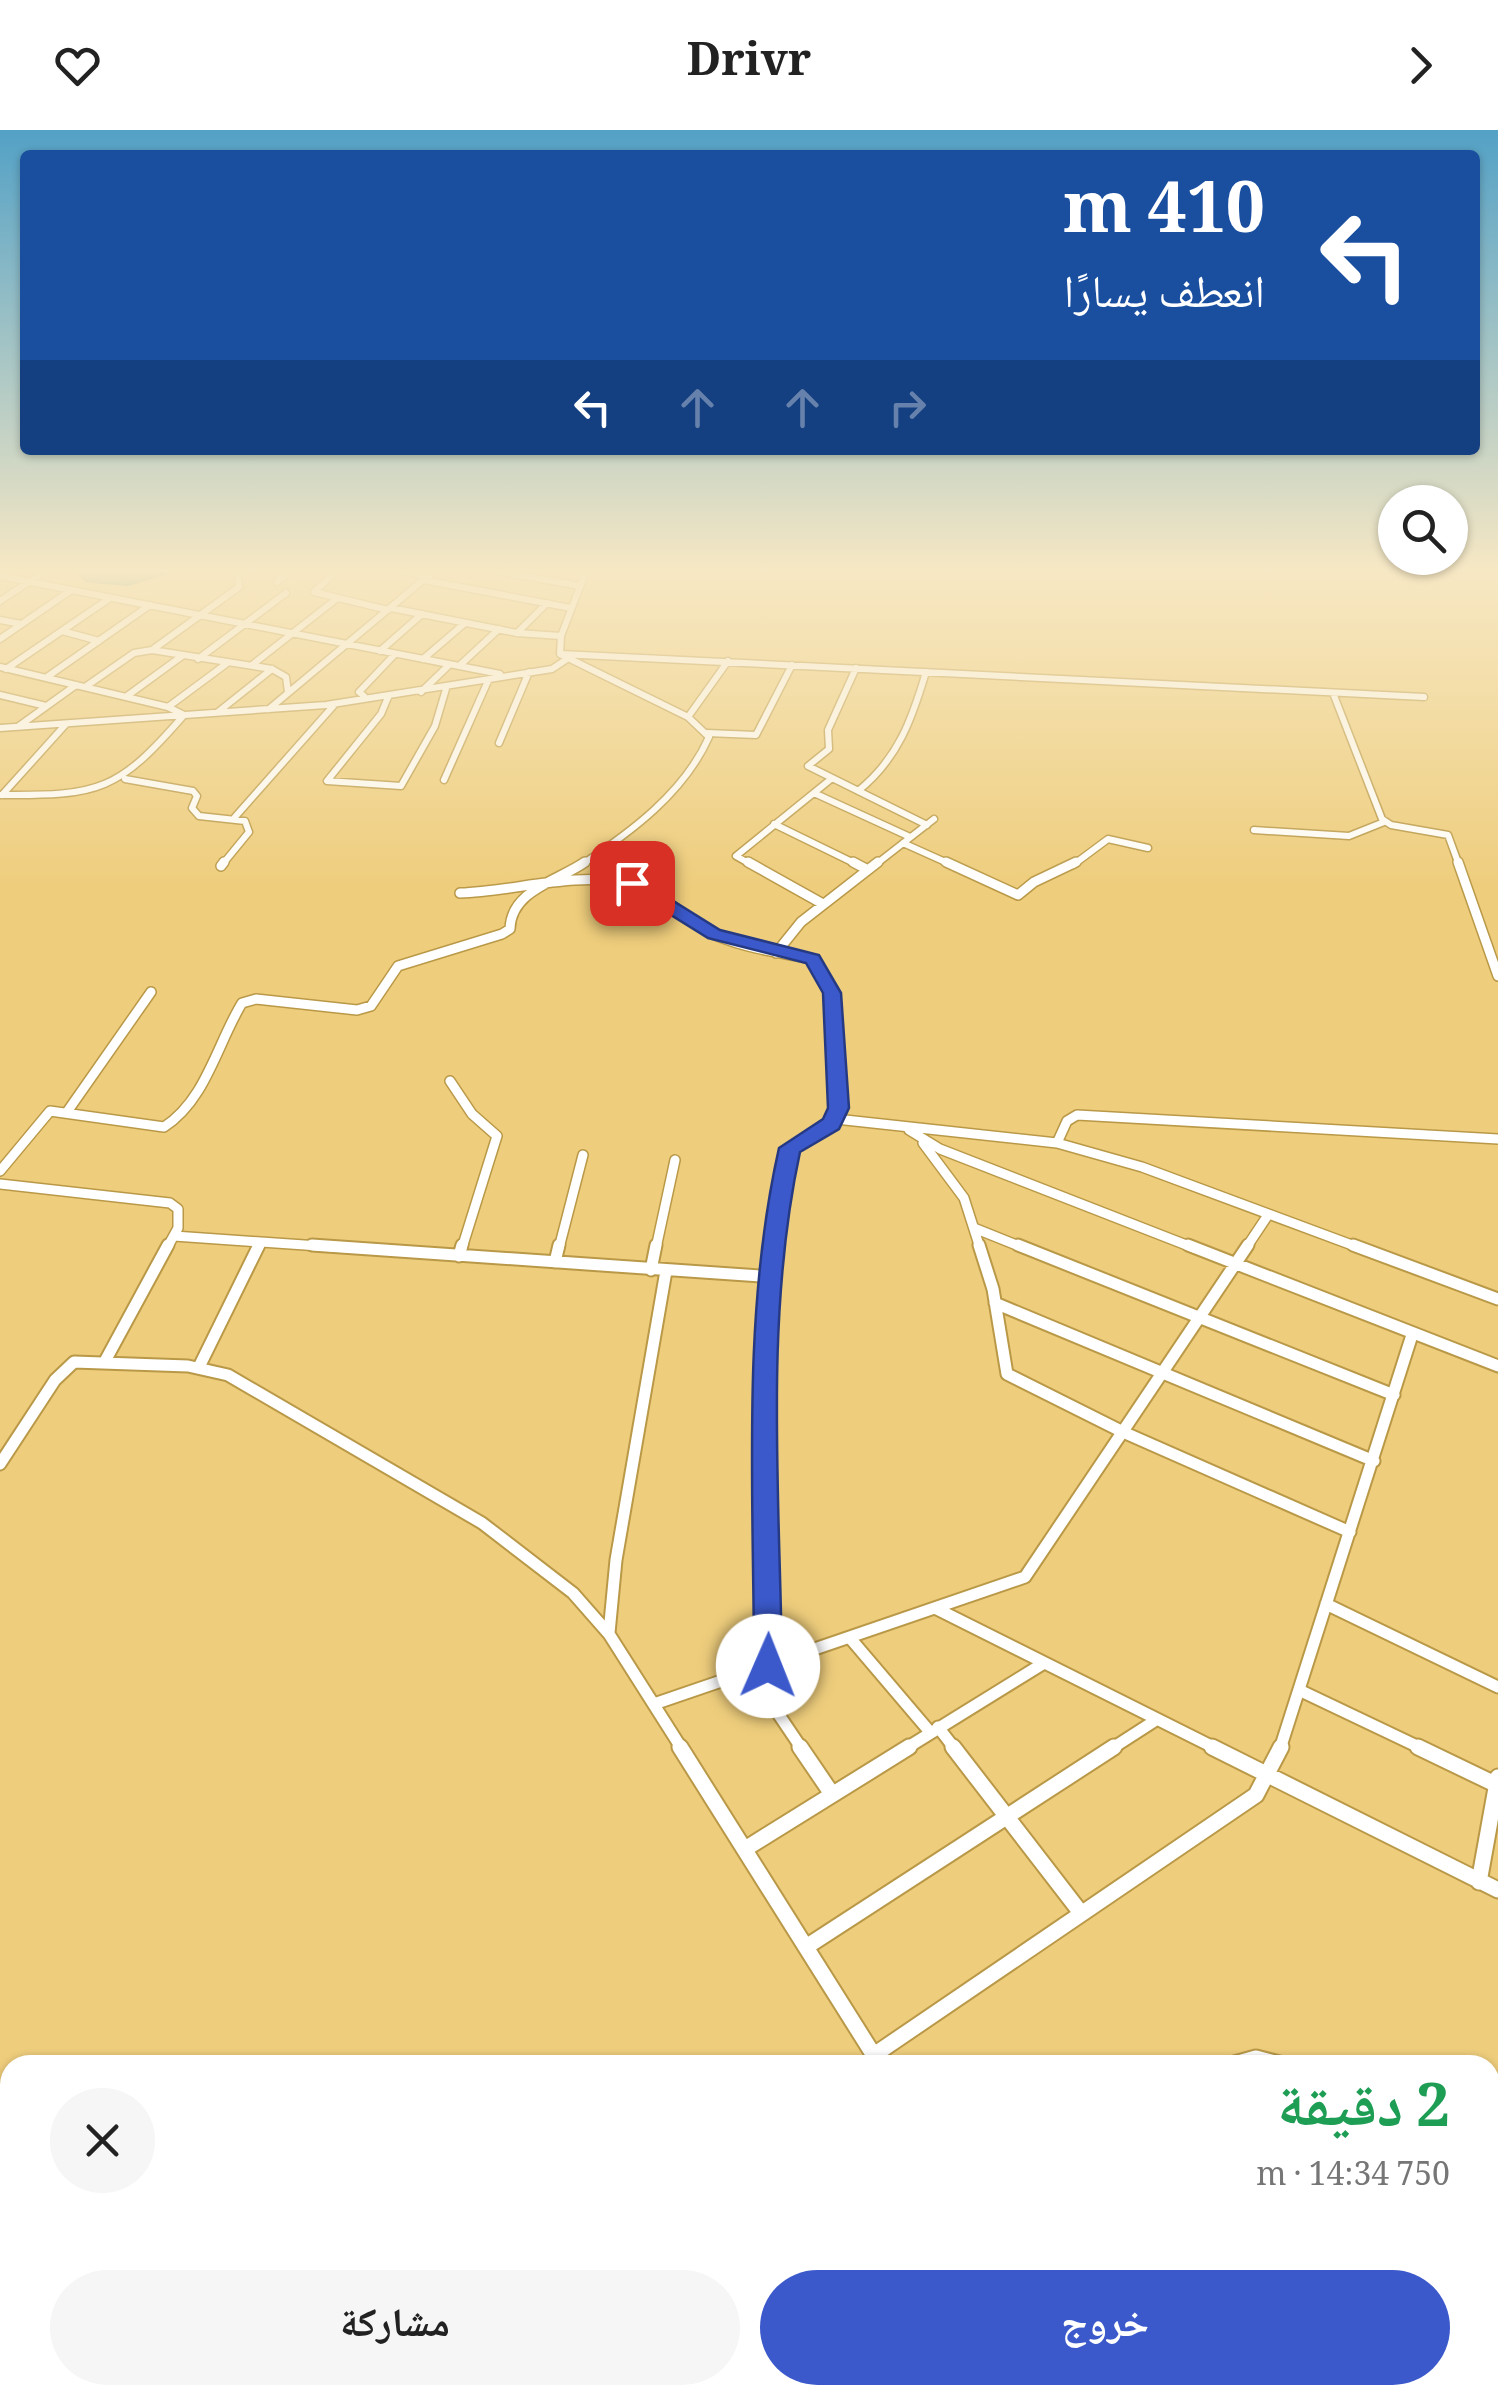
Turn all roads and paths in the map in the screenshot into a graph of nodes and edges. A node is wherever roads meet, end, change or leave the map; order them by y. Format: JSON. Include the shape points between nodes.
{"nodes":[{"id":1,"x":43,"y":677,"type":"edge"},
{"id":2,"x":95,"y":677,"type":"edge"},
{"id":3,"x":152,"y":677,"type":"edge"},
{"id":4,"x":208,"y":677,"type":"edge"},
{"id":5,"x":263,"y":677,"type":"edge"},
{"id":6,"x":286,"y":677,"type":"edge"},
{"id":7,"x":305,"y":677,"type":"edge"},
{"id":8,"x":370,"y":677,"type":"edge"},
{"id":9,"x":436,"y":677,"type":"edge"},
{"id":10,"x":502,"y":677,"type":"edge"},
{"id":11,"x":527,"y":677,"type":"edge"},
{"id":12,"x":607,"y":677,"type":"edge"},
{"id":13,"x":716,"y":677,"type":"edge"},
{"id":14,"x":786,"y":677,"type":"edge"},
{"id":15,"x":852,"y":677,"type":"edge"},
{"id":16,"x":924,"y":677,"type":"edge"},
{"id":17,"x":1031,"y":677,"type":"edge"},
{"id":18,"x":47,"y":678,"type":"joint"},
{"id":19,"x":488,"y":681,"type":"junction"},
{"id":20,"x":81,"y":686,"type":"junction"},
{"id":21,"x":446,"y":689,"type":"junction"},
{"id":22,"x":288,"y":692,"type":"junction"},
{"id":23,"x":421,"y":692,"type":"junction"},
{"id":24,"x":1333,"y":692,"type":"junction"},
{"id":25,"x":0,"y":695,"type":"edge"},
{"id":26,"x":389,"y":695,"type":"junction"},
{"id":27,"x":126,"y":696,"type":"junction"},
{"id":28,"x":364,"y":696,"type":"junction"},
{"id":29,"x":1424,"y":697,"type":"dead end"},
{"id":30,"x":336,"y":703,"type":"junction"},
{"id":31,"x":46,"y":706,"type":"junction"},
{"id":32,"x":168,"y":706,"type":"junction"},
{"id":33,"x":268,"y":709,"type":"junction"},
{"id":34,"x":218,"y":712,"type":"junction"},
{"id":35,"x":184,"y":715,"type":"junction"},
{"id":36,"x":688,"y":717,"type":"junction"},
{"id":37,"x":67,"y":723,"type":"junction"},
{"id":38,"x":0,"y":724,"type":"edge"},
{"id":39,"x":20,"y":726,"type":"junction"},
{"id":40,"x":707,"y":733,"type":"junction"},
{"id":41,"x":498,"y":743,"type":"dead end"},
{"id":42,"x":124,"y":778,"type":"junction"},
{"id":43,"x":831,"y":779,"type":"junction"},
{"id":44,"x":444,"y":780,"type":"dead end"},
{"id":45,"x":862,"y":788,"type":"junction"},
{"id":46,"x":814,"y":792,"type":"junction"},
{"id":47,"x":1,"y":795,"type":"edge"},
{"id":48,"x":235,"y":817,"type":"junction"},
{"id":49,"x":1384,"y":822,"type":"junction"},
{"id":50,"x":774,"y":824,"type":"junction"},
{"id":51,"x":1254,"y":830,"type":"dead end"},
{"id":52,"x":906,"y":840,"type":"junction"},
{"id":53,"x":1148,"y":848,"type":"dead end"},
{"id":54,"x":220,"y":866,"type":"dead end"},
{"id":55,"x":868,"y":870,"type":"junction"},
{"id":56,"x":551,"y":882,"type":"junction"},
{"id":57,"x":460,"y":894,"type":"dead end"},
{"id":58,"x":824,"y":904,"type":"junction"},
{"id":59,"x":776,"y":953,"type":"junction"},
{"id":60,"x":1495,"y":957,"type":"edge"},
{"id":61,"x":1498,"y":976,"type":"edge"},
{"id":62,"x":151,"y":992,"type":"dead end"},
{"id":63,"x":450,"y":1081,"type":"dead end"},
{"id":64,"x":67,"y":1112,"type":"junction"},
{"id":65,"x":836,"y":1119,"type":"junction"},
{"id":66,"x":908,"y":1130,"type":"junction"},
{"id":67,"x":1498,"y":1139,"type":"edge"},
{"id":68,"x":922,"y":1141,"type":"junction"},
{"id":69,"x":1056,"y":1143,"type":"junction"},
{"id":70,"x":583,"y":1155,"type":"dead end"},
{"id":71,"x":674,"y":1160,"type":"dead end"},
{"id":72,"x":0,"y":1171,"type":"edge"},
{"id":73,"x":0,"y":1184,"type":"edge"},
{"id":74,"x":1268,"y":1215,"type":"junction"},
{"id":75,"x":974,"y":1228,"type":"junction"},
{"id":76,"x":174,"y":1236,"type":"junction"},
{"id":77,"x":261,"y":1242,"type":"junction"},
{"id":78,"x":459,"y":1256,"type":"junction"},
{"id":79,"x":555,"y":1262,"type":"junction"},
{"id":80,"x":1234,"y":1265,"type":"junction"},
{"id":81,"x":651,"y":1270,"type":"junction"},
{"id":82,"x":666,"y":1271,"type":"junction"},
{"id":83,"x":774,"y":1277,"type":"junction"},
{"id":84,"x":1498,"y":1300,"type":"edge"},
{"id":85,"x":995,"y":1304,"type":"junction"},
{"id":86,"x":1200,"y":1317,"type":"junction"},
{"id":87,"x":1412,"y":1335,"type":"junction"},
{"id":88,"x":104,"y":1363,"type":"junction"},
{"id":89,"x":1498,"y":1366,"type":"edge"},
{"id":90,"x":199,"y":1368,"type":"junction"},
{"id":91,"x":1164,"y":1371,"type":"junction"},
{"id":92,"x":1394,"y":1395,"type":"junction"},
{"id":93,"x":1123,"y":1432,"type":"junction"},
{"id":94,"x":1374,"y":1462,"type":"junction"},
{"id":95,"x":0,"y":1464,"type":"edge"},
{"id":96,"x":1350,"y":1532,"type":"junction"},
{"id":97,"x":1326,"y":1604,"type":"junction"},
{"id":98,"x":937,"y":1609,"type":"junction"},
{"id":99,"x":609,"y":1634,"type":"junction"},
{"id":100,"x":850,"y":1638,"type":"junction"},
{"id":101,"x":1044,"y":1663,"type":"junction"},
{"id":102,"x":768,"y":1666,"type":"junction"},
{"id":103,"x":750,"y":1672,"type":"junction"},
{"id":104,"x":1498,"y":1687,"type":"edge"},
{"id":105,"x":1299,"y":1690,"type":"junction"},
{"id":106,"x":654,"y":1704,"type":"junction"},
{"id":107,"x":1156,"y":1720,"type":"junction"},
{"id":108,"x":934,"y":1730,"type":"junction"},
{"id":109,"x":1269,"y":1778,"type":"junction"},
{"id":110,"x":1497,"y":1781,"type":"edge"},
{"id":111,"x":832,"y":1794,"type":"junction"},
{"id":112,"x":1007,"y":1818,"type":"junction"},
{"id":113,"x":745,"y":1849,"type":"junction"},
{"id":114,"x":1478,"y":1882,"type":"junction"},
{"id":115,"x":1498,"y":1890,"type":"edge"},
{"id":116,"x":1082,"y":1914,"type":"junction"},
{"id":117,"x":806,"y":1947,"type":"junction"},
{"id":118,"x":874,"y":2055,"type":"edge"},
{"id":119,"x":884,"y":2055,"type":"edge"}],
"edges":[{"from":1,"to":18,"type":"street"},
{"from":2,"to":20,"type":"street"},
{"from":3,"to":27,"type":"street"},
{"from":4,"to":32,"type":"street"},
{"from":5,"to":34,"type":"street"},
{"from":6,"to":22,"type":"street"},
{"from":7,"to":22,"type":"street"},
{"from":8,"to":28,"type":"street","via":[[359,692]]},
{"from":9,"to":23,"type":"street"},
{"from":10,"to":19,"type":"street"},
{"from":11,"to":41,"type":"street"},
{"from":12,"to":36,"type":"street"},
{"from":13,"to":36,"type":"street"},
{"from":14,"to":40,"type":"street","via":[[756,735]]},
{"from":15,"to":43,"type":"street","via":[[828,730],[830,748],[808,766]]},
{"from":16,"to":45,"type":"street","via":[[909,730]]},
{"from":17,"to":24,"type":"street"},
{"from":18,"to":20,"type":"street"},
{"from":19,"to":21,"type":"street"},
{"from":19,"to":44,"type":"street"},
{"from":20,"to":27,"type":"street"},
{"from":20,"to":31,"type":"street"},
{"from":21,"to":23,"type":"street"},
{"from":21,"to":26,"type":"street","via":[[435,726],[401,786],[327,781]]},
{"from":22,"to":33,"type":"street"},
{"from":23,"to":26,"type":"street"},
{"from":24,"to":29,"type":"street"},
{"from":24,"to":49,"type":"street"},
{"from":25,"to":31,"type":"street"},
{"from":26,"to":28,"type":"street"},
{"from":27,"to":32,"type":"street"},
{"from":28,"to":30,"type":"street"},
{"from":30,"to":33,"type":"street"},
{"from":30,"to":48,"type":"street"},
{"from":31,"to":39,"type":"street"},
{"from":32,"to":35,"type":"street"},
{"from":33,"to":34,"type":"street"},
{"from":34,"to":35,"type":"street"},
{"from":35,"to":37,"type":"street"},
{"from":35,"to":42,"type":"street"},
{"from":36,"to":40,"type":"street"},
{"from":37,"to":39,"type":"street"},
{"from":37,"to":47,"type":"street"},
{"from":38,"to":39,"type":"street"},
{"from":40,"to":56,"type":"street","via":[[695,763],[648,814]]},
{"from":42,"to":47,"type":"street","via":[[72,796]]},
{"from":42,"to":48,"type":"street","via":[[193,791],[199,816]]},
{"from":43,"to":45,"type":"street"},
{"from":43,"to":46,"type":"street"},
{"from":45,"to":52,"type":"street","via":[[930,822]]},
{"from":46,"to":50,"type":"street"},
{"from":46,"to":52,"type":"street"},
{"from":48,"to":54,"type":"street","via":[[249,832]]},
{"from":49,"to":51,"type":"street","via":[[1350,836]]},
{"from":49,"to":60,"type":"street","via":[[1447,833]]},
{"from":50,"to":55,"type":"street"},
{"from":50,"to":58,"type":"street","via":[[736,856]]},
{"from":52,"to":53,"type":"street","via":[[1018,895],[1065,871],[1102,841],[1118,838]]},
{"from":52,"to":55,"type":"street"},
{"from":55,"to":58,"type":"street"},
{"from":56,"to":57,"type":"street"},
{"from":56,"to":59,"type":"street","via":[[642,886],[697,926]]},
{"from":56,"to":64,"type":"street","via":[[524,897],[499,937],[399,966],[366,1009],[242,1002],[190,1102],[164,1128]]},
{"from":58,"to":59,"type":"street"},
{"from":59,"to":65,"type":"street","via":[[817,962],[832,993]]},
{"from":60,"to":61,"type":"street"},
{"from":62,"to":64,"type":"street"},
{"from":63,"to":78,"type":"street","via":[[497,1136]]},
{"from":64,"to":72,"type":"street","via":[[45,1114]]},
{"from":65,"to":66,"type":"street"},
{"from":65,"to":83,"type":"street","via":[[790,1148]]},
{"from":66,"to":68,"type":"street"},
{"from":66,"to":69,"type":"street"},
{"from":67,"to":69,"type":"street","via":[[1076,1115]]},
{"from":68,"to":75,"type":"street","via":[[958,1186]]},
{"from":68,"to":80,"type":"street"},
{"from":69,"to":74,"type":"street","via":[[1142,1166]]},
{"from":70,"to":79,"type":"street"},
{"from":71,"to":81,"type":"street"},
{"from":73,"to":76,"type":"street","via":[[170,1203],[180,1216]]},
{"from":74,"to":80,"type":"street"},
{"from":74,"to":84,"type":"street"},
{"from":75,"to":85,"type":"street"},
{"from":75,"to":86,"type":"street"},
{"from":76,"to":77,"type":"street"},
{"from":76,"to":88,"type":"street"},
{"from":77,"to":78,"type":"street"},
{"from":77,"to":90,"type":"street"},
{"from":78,"to":79,"type":"street"},
{"from":79,"to":81,"type":"street"},
{"from":80,"to":86,"type":"street"},
{"from":80,"to":87,"type":"street"},
{"from":81,"to":82,"type":"street"},
{"from":82,"to":83,"type":"street"},
{"from":82,"to":99,"type":"street"},
{"from":83,"to":102,"type":"street","via":[[766,1342]]},
{"from":85,"to":91,"type":"street"},
{"from":85,"to":93,"type":"street","via":[[1007,1374]]},
{"from":86,"to":91,"type":"street"},
{"from":86,"to":92,"type":"street"},
{"from":87,"to":89,"type":"street"},
{"from":87,"to":92,"type":"street"},
{"from":88,"to":90,"type":"street"},
{"from":88,"to":95,"type":"street","via":[[82,1360],[65,1367]]},
{"from":90,"to":99,"type":"street","via":[[228,1376],[515,1548],[584,1604]]},
{"from":91,"to":93,"type":"street"},
{"from":91,"to":94,"type":"street"},
{"from":92,"to":94,"type":"street"},
{"from":93,"to":96,"type":"street"},
{"from":93,"to":98,"type":"street","via":[[1025,1577]]},
{"from":94,"to":96,"type":"street"},
{"from":96,"to":97,"type":"street"},
{"from":97,"to":104,"type":"street"},
{"from":97,"to":105,"type":"street"},
{"from":98,"to":100,"type":"street"},
{"from":98,"to":101,"type":"street"},
{"from":99,"to":106,"type":"street"},
{"from":100,"to":102,"type":"street"},
{"from":100,"to":108,"type":"street"},
{"from":101,"to":107,"type":"street"},
{"from":101,"to":108,"type":"street"},
{"from":102,"to":103,"type":"street"},
{"from":103,"to":106,"type":"street"},
{"from":103,"to":111,"type":"street"},
{"from":105,"to":109,"type":"street"},
{"from":105,"to":110,"type":"street"},
{"from":106,"to":113,"type":"street"},
{"from":107,"to":109,"type":"street"},
{"from":107,"to":112,"type":"street"},
{"from":108,"to":111,"type":"street"},
{"from":108,"to":112,"type":"street"},
{"from":109,"to":114,"type":"street"},
{"from":109,"to":116,"type":"street","via":[[1256,1795]]},
{"from":110,"to":114,"type":"street"},
{"from":111,"to":113,"type":"street"},
{"from":112,"to":116,"type":"street"},
{"from":112,"to":117,"type":"street"},
{"from":113,"to":117,"type":"street"},
{"from":114,"to":115,"type":"street"},
{"from":116,"to":119,"type":"street"},
{"from":117,"to":118,"type":"street"}]}
